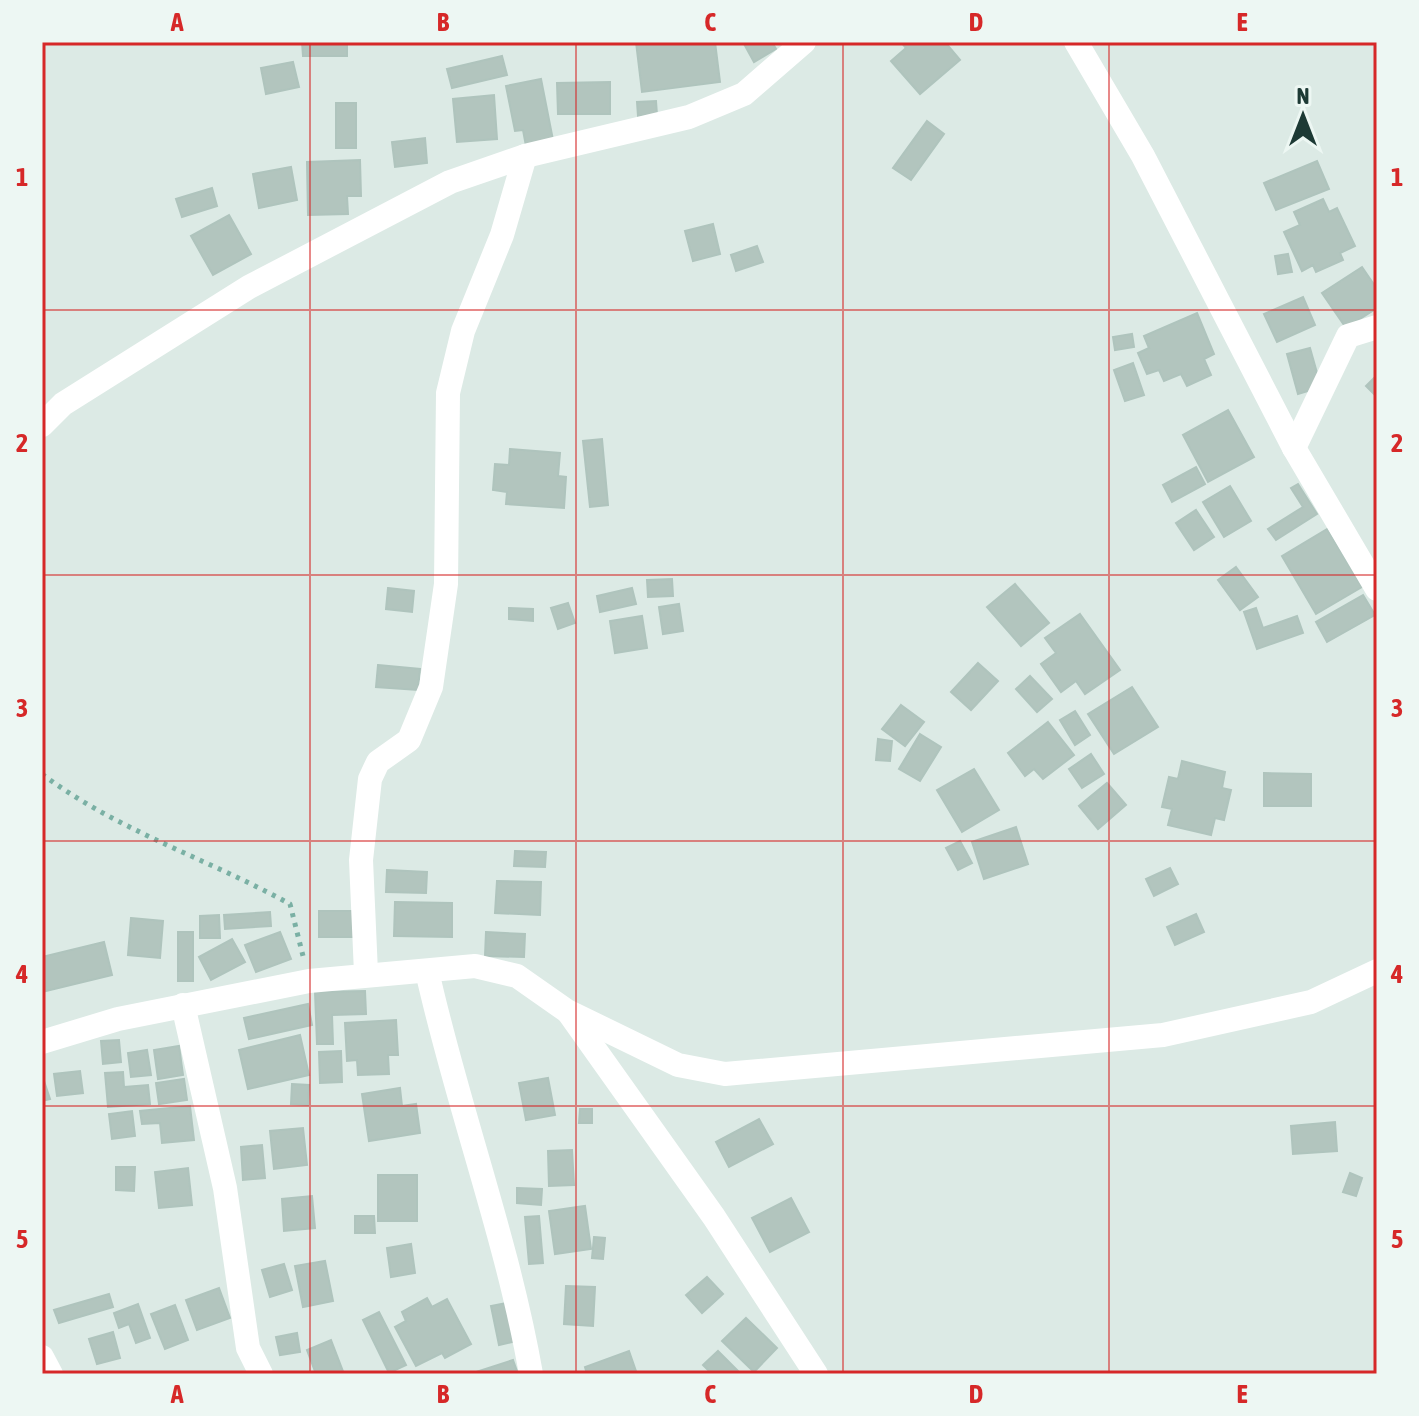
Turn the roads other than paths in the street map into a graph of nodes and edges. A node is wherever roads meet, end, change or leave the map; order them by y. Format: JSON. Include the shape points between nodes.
{"nodes":[{"id":1,"x":804,"y":42,"type":"edge"},
{"id":2,"x":1076,"y":42,"type":"edge"},
{"id":3,"x":525,"y":156,"type":"junction"},
{"id":4,"x":1377,"y":327,"type":"edge"},
{"id":5,"x":42,"y":425,"type":"edge"},
{"id":6,"x":1294,"y":448,"type":"junction"},
{"id":7,"x":1377,"y":589,"type":"edge"},
{"id":8,"x":427,"y":971,"type":"junction"},
{"id":9,"x":1377,"y":971,"type":"edge"},
{"id":10,"x":366,"y":973,"type":"junction"},
{"id":11,"x":183,"y":1005,"type":"junction"},
{"id":12,"x":567,"y":1011,"type":"junction"},
{"id":13,"x":42,"y":1042,"type":"edge"},
{"id":14,"x":42,"y":1357,"type":"edge"},
{"id":15,"x":51,"y":1374,"type":"edge"},
{"id":16,"x":261,"y":1374,"type":"edge"},
{"id":17,"x":531,"y":1374,"type":"edge"},
{"id":18,"x":816,"y":1374,"type":"edge"}],
"edges":[{"from":1,"to":3,"type":"street","via":[[744,94],[689,117]]},
{"from":2,"to":6,"type":"street","via":[[1143,156]]},
{"from":3,"to":5,"type":"street","via":[[450,182],[249,287],[63,404]]},
{"from":3,"to":10,"type":"street","via":[[502,235],[463,331],[448,393],[446,584],[431,687],[409,740],[378,762],[370,779],[361,860]]},
{"from":4,"to":6,"type":"street","via":[[1348,336]]},
{"from":6,"to":7,"type":"street"},
{"from":8,"to":10,"type":"street"},
{"from":8,"to":12,"type":"street","via":[[475,966],[517,976]]},
{"from":8,"to":17,"type":"street"},
{"from":9,"to":12,"type":"street","via":[[1311,1002],[1163,1035],[725,1074],[678,1065]]},
{"from":10,"to":11,"type":"street"},
{"from":11,"to":13,"type":"street"},
{"from":11,"to":16,"type":"street","via":[[225,1188],[248,1348]]},
{"from":12,"to":18,"type":"street","via":[[714,1217]]},
{"from":14,"to":15,"type":"street"}]}
